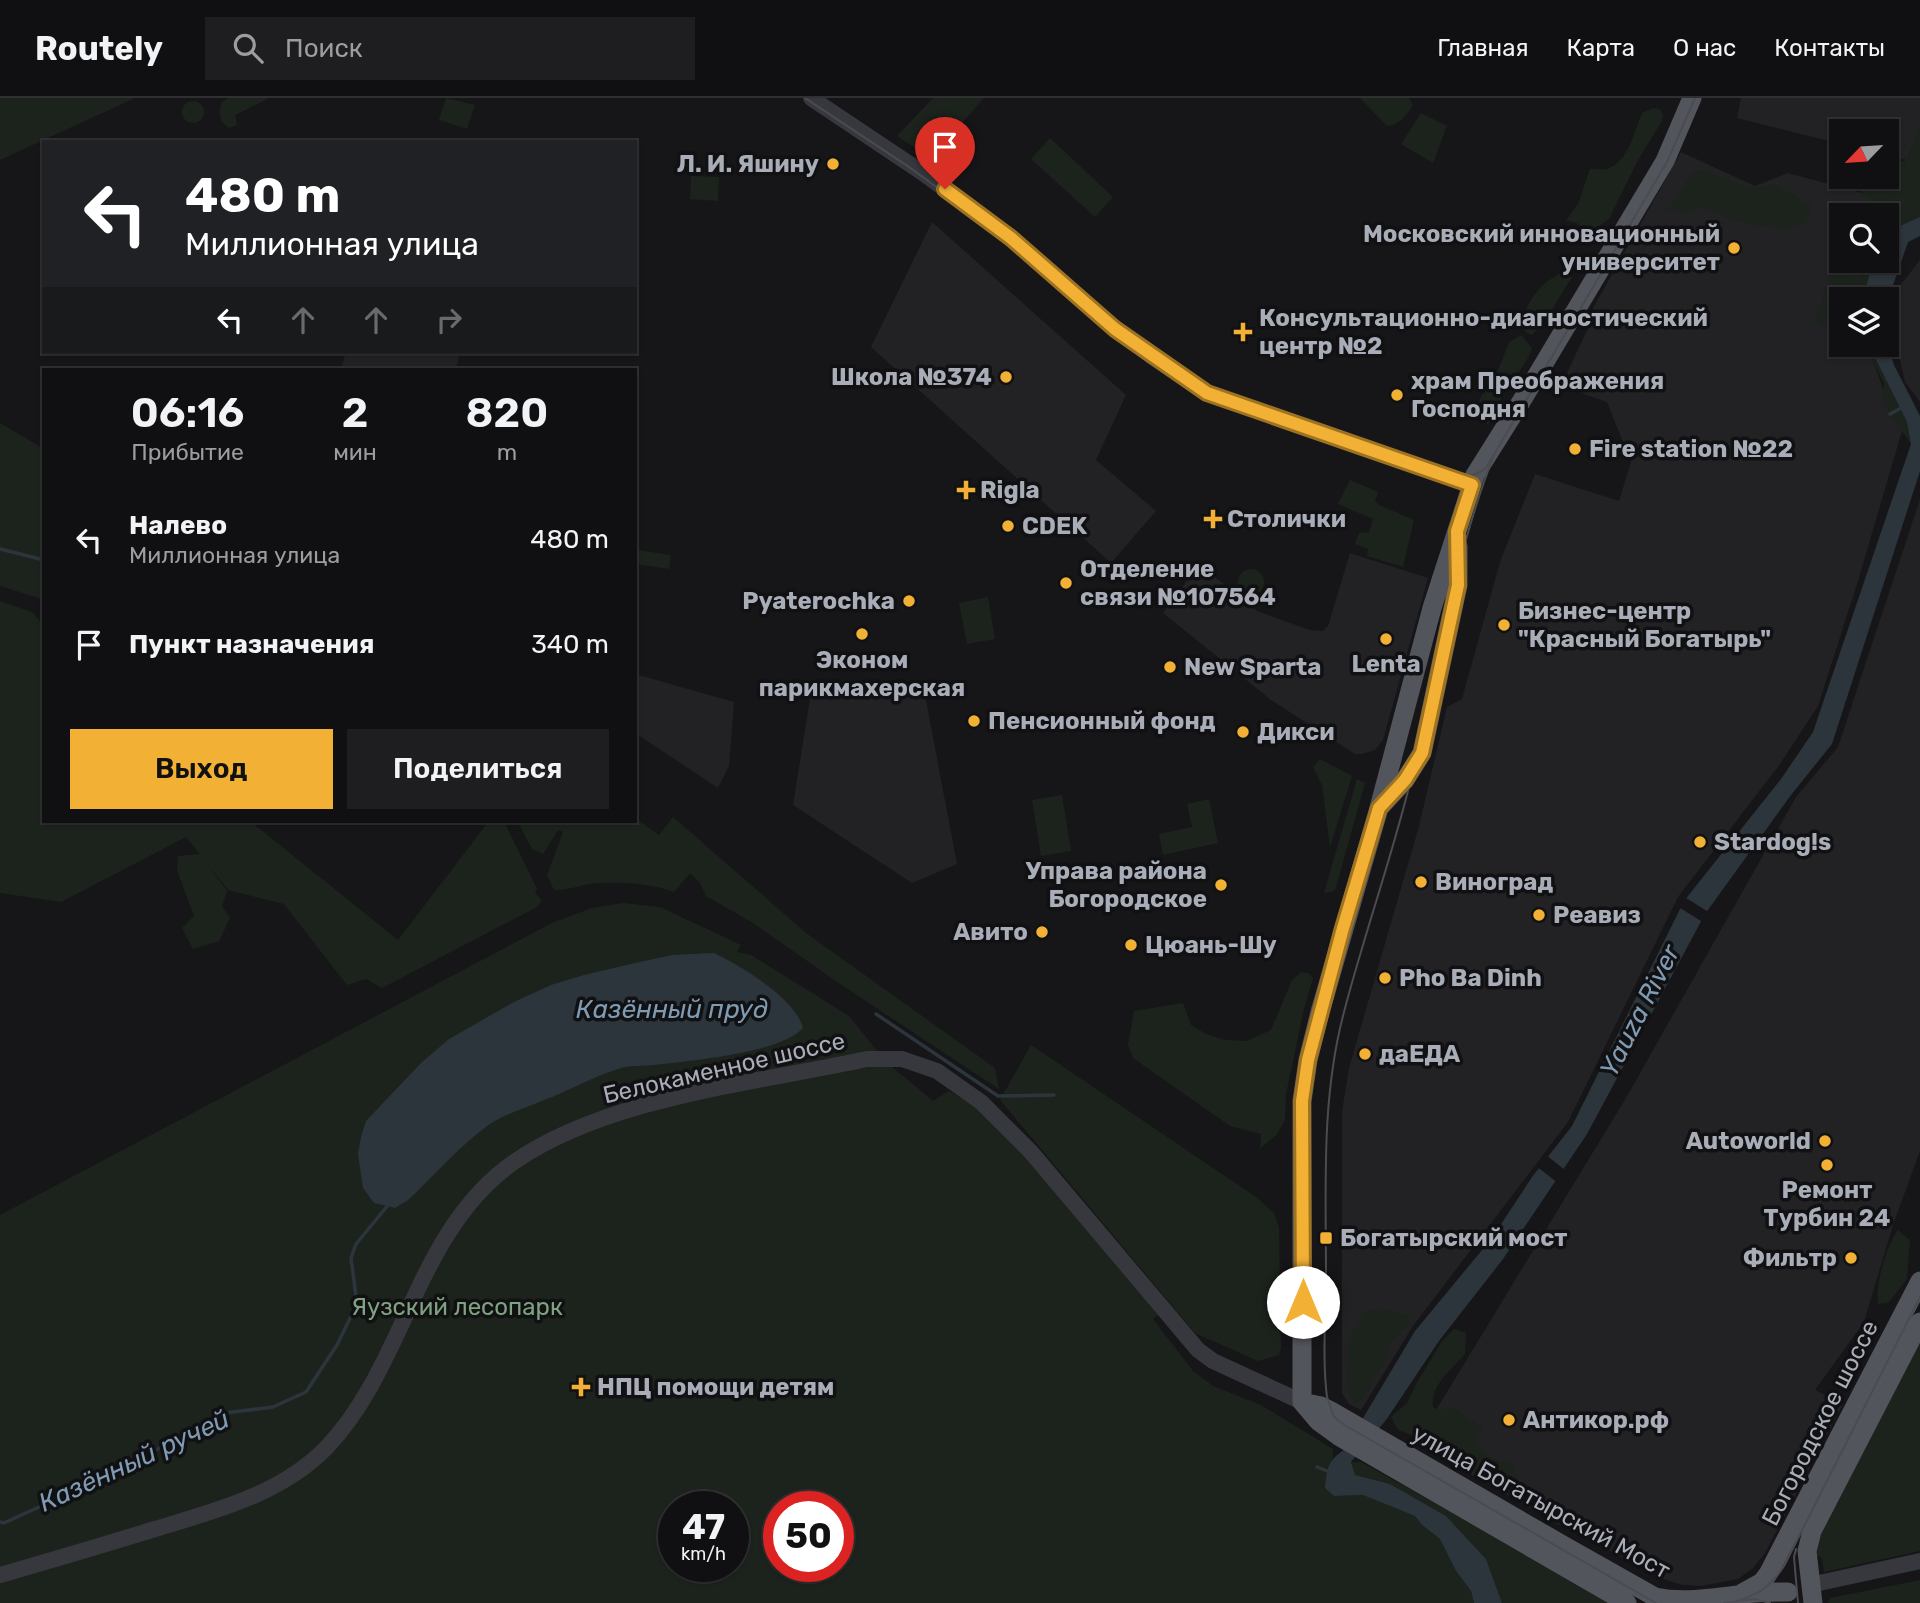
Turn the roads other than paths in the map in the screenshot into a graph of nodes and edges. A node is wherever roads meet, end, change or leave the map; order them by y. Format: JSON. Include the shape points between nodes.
{"nodes":[{"id":1,"x":811,"y":98,"type":"edge"},
{"id":2,"x":1692,"y":98,"type":"edge"},
{"id":3,"x":1472,"y":485,"type":"junction"},
{"id":4,"x":1457,"y":531,"type":"junction"},
{"id":5,"x":1379,"y":808,"type":"junction"},
{"id":6,"x":937,"y":1071,"type":"joint"},
{"id":7,"x":1920,"y":1281,"type":"edge"},
{"id":8,"x":1920,"y":1322,"type":"edge"},
{"id":9,"x":1302,"y":1402,"type":"junction"},
{"id":10,"x":1401,"y":1462,"type":"junction"},
{"id":11,"x":1784,"y":1546,"type":"junction"},
{"id":12,"x":1920,"y":1561,"type":"edge"},
{"id":13,"x":0,"y":1575,"type":"edge"},
{"id":14,"x":1740,"y":1594,"type":"junction"},
{"id":15,"x":1812,"y":1594,"type":"edge"},
{"id":16,"x":1789,"y":1598,"type":"edge"},
{"id":17,"x":1627,"y":1603,"type":"edge"},
{"id":18,"x":1769,"y":1603,"type":"edge"}],
"edges":[{"from":1,"to":3,"type":"street","via":[[1011,238],[1106,321],[1207,393]]},
{"from":2,"to":3,"type":"main road","via":[[1665,161]]},
{"from":3,"to":4,"type":"main road"},
{"from":4,"to":5,"type":"main road"},
{"from":4,"to":5,"type":"main road","via":[[1458,585],[1422,753]]},
{"from":5,"to":9,"type":"main road","via":[[1320,1012],[1302,1101]]},
{"from":6,"to":9,"type":"street","name":"улица Богатырский Мост","via":[[981,1102],[1031,1152],[1198,1350]]},
{"from":6,"to":13,"type":"street","name":"Белокаменное шоссе","via":[[902,1059],[867,1059],[647,1104],[589,1123],[536,1148],[492,1179],[459,1216],[373,1380],[345,1425],[307,1465],[238,1503]]},
{"from":7,"to":11,"type":"main road","name":"Богородское шоссе"},
{"from":8,"to":15,"type":"main road","name":"Богородское шоссе","via":[[1812,1531],[1807,1551]]},
{"from":9,"to":10,"type":"main road","name":"улица Богатырский Мост","via":[[1318,1421],[1344,1429]]},
{"from":10,"to":14,"type":"main road","name":"улица Богатырский Мост","via":[[1655,1597],[1693,1601]]},
{"from":10,"to":17,"type":"main road","name":"улица Богатырский Мост"},
{"from":11,"to":14,"type":"main road","via":[[1762,1582]]},
{"from":11,"to":16,"type":"main road","name":"Богородское шоссе"},
{"from":12,"to":15,"type":"street"},
{"from":14,"to":16,"type":"main road","name":"улица Богатырский Мост"},
{"from":15,"to":16,"type":"main road"},
{"from":16,"to":18,"type":"main road"}]}
